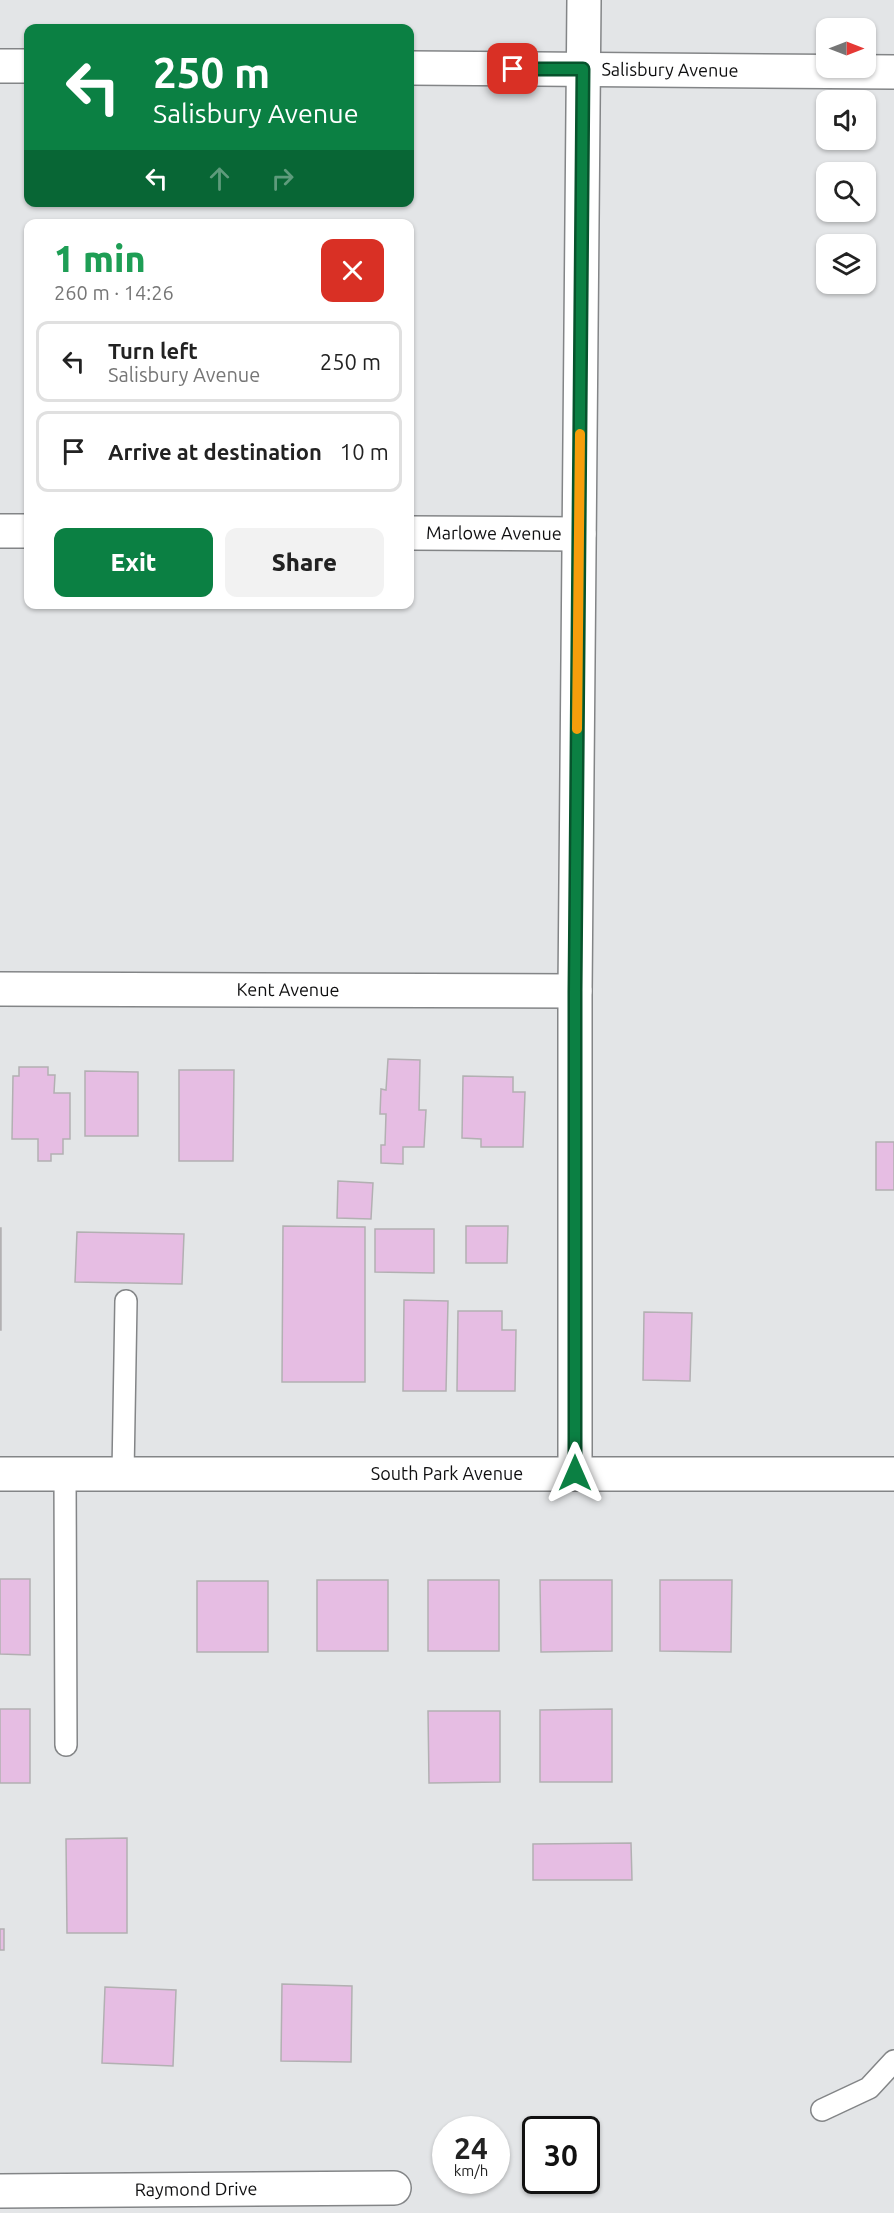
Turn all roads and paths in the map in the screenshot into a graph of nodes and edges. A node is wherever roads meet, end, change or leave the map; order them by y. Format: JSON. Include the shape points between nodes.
{"nodes":[{"id":1,"x":584,"y":0,"type":"edge"},
{"id":2,"x":0,"y":66,"type":"edge"},
{"id":3,"x":24,"y":66,"type":"edge"},
{"id":4,"x":414,"y":68,"type":"edge"},
{"id":5,"x":583,"y":69,"type":"junction"},
{"id":6,"x":894,"y":72,"type":"edge"},
{"id":7,"x":0,"y":531,"type":"edge"},
{"id":8,"x":24,"y":531,"type":"edge"},
{"id":9,"x":414,"y":533,"type":"edge"},
{"id":10,"x":579,"y":534,"type":"junction"},
{"id":11,"x":0,"y":989,"type":"edge"},
{"id":12,"x":575,"y":991,"type":"junction"},
{"id":13,"x":126,"y":1301,"type":"dead end"},
{"id":14,"x":65,"y":1473,"type":"junction"},
{"id":15,"x":123,"y":1473,"type":"junction"},
{"id":16,"x":575,"y":1473,"type":"junction"},
{"id":17,"x":0,"y":1474,"type":"edge"},
{"id":18,"x":894,"y":1474,"type":"edge"},
{"id":19,"x":66,"y":1745,"type":"dead end"},
{"id":20,"x":894,"y":2061,"type":"edge"},
{"id":21,"x":822,"y":2110,"type":"dead end"},
{"id":22,"x":394,"y":2188,"type":"dead end"},
{"id":23,"x":0,"y":2191,"type":"edge"},
{"id":24,"x":51,"y":2202,"type":"edge"}],
"edges":[{"from":1,"to":5,"type":"street"},
{"from":2,"to":3,"type":"street"},
{"from":4,"to":5,"type":"street","name":"Salisbury Avenue"},
{"from":5,"to":6,"type":"street","name":"Salisbury Avenue"},
{"from":5,"to":10,"type":"street"},
{"from":7,"to":8,"type":"street"},
{"from":9,"to":10,"type":"street","name":"Marlowe Avenue"},
{"from":10,"to":12,"type":"street"},
{"from":11,"to":12,"type":"street","name":"Kent Avenue"},
{"from":12,"to":16,"type":"street"},
{"from":13,"to":15,"type":"lane"},
{"from":14,"to":15,"type":"street","name":"South Park Avenue"},
{"from":14,"to":17,"type":"street","name":"South Park Avenue"},
{"from":14,"to":19,"type":"lane"},
{"from":15,"to":16,"type":"street","name":"South Park Avenue"},
{"from":16,"to":18,"type":"street","name":"South Park Avenue"},
{"from":20,"to":21,"type":"lane","via":[[869,2088]]},
{"from":22,"to":24,"type":"street","name":"Raymond Drive"},
{"from":23,"to":24,"type":"street","name":"Raymond Drive"}]}
